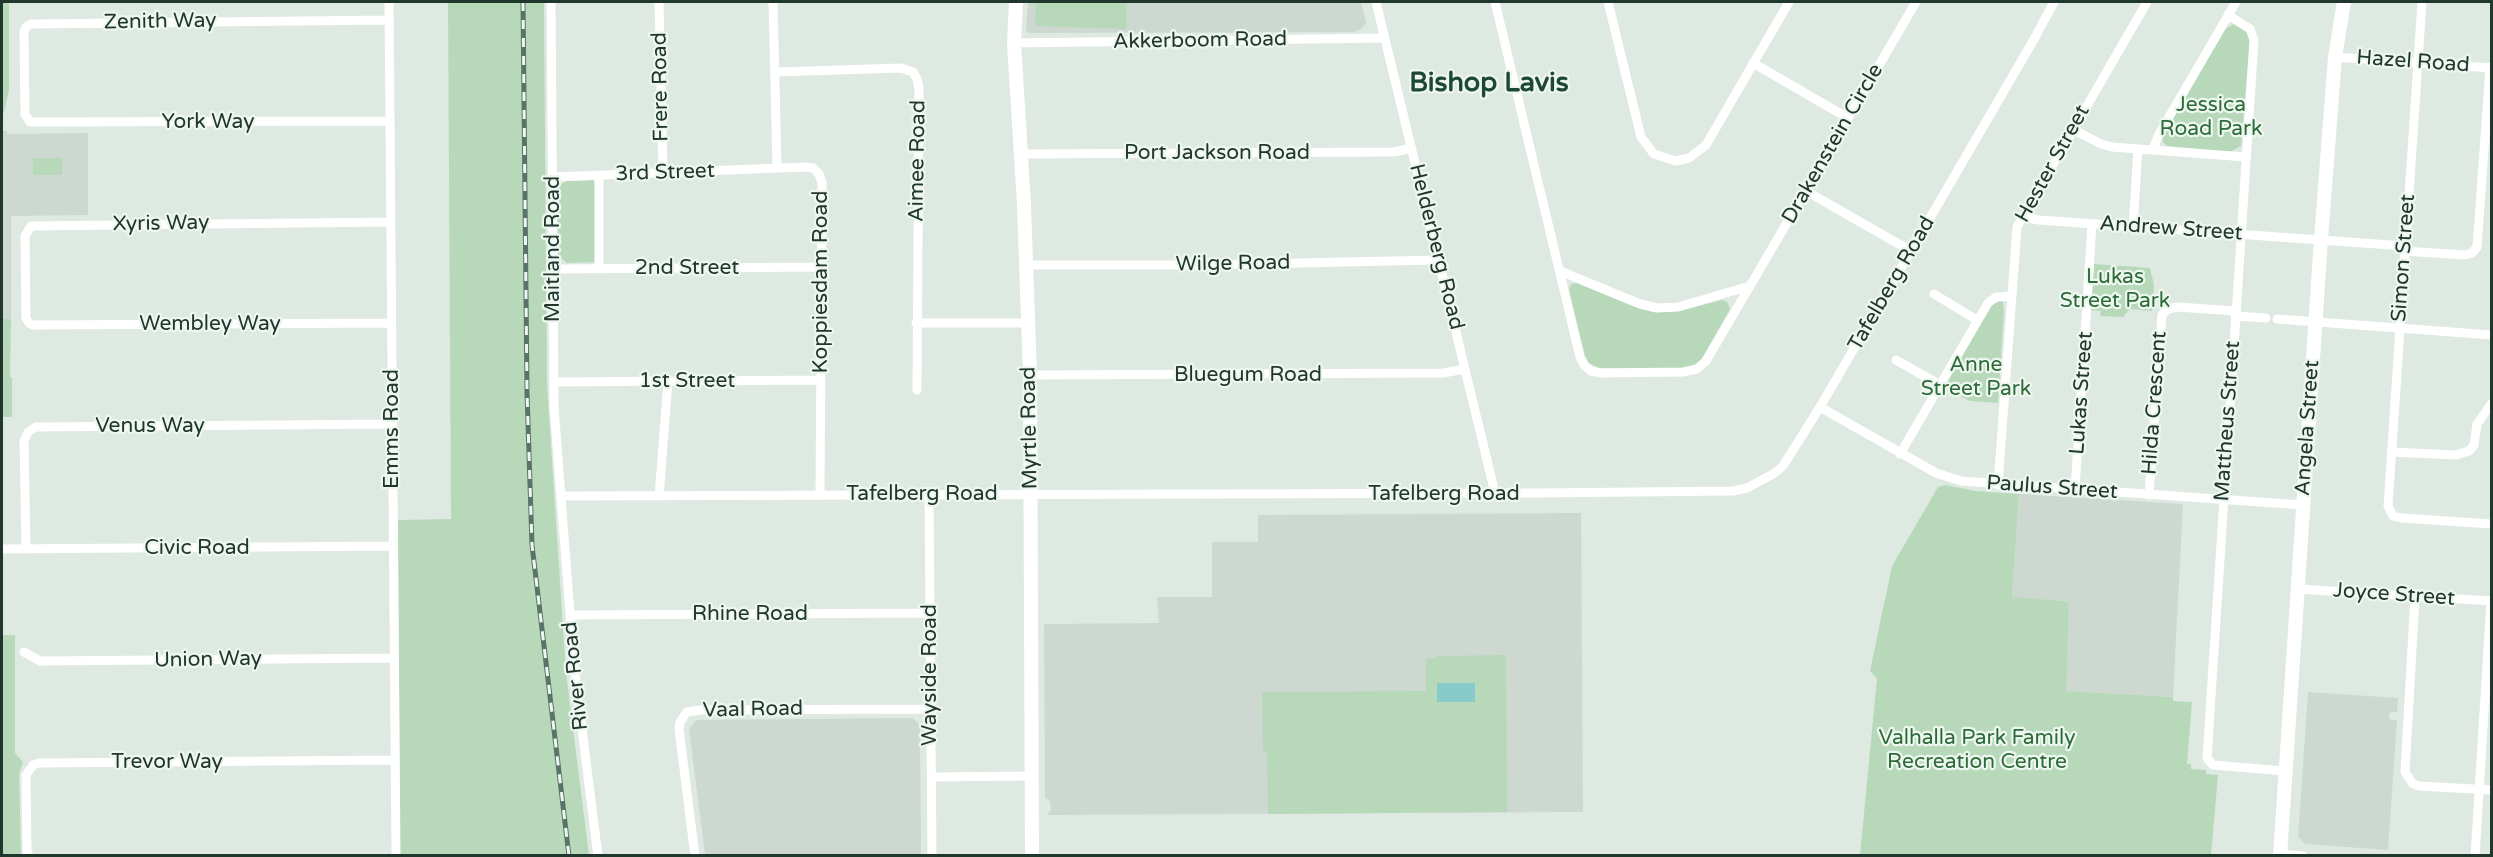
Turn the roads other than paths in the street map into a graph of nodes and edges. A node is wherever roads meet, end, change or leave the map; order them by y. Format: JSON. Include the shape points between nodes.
{"nodes":[{"id":1,"x":389,"y":2,"type":"edge"},
{"id":2,"x":551,"y":2,"type":"edge"},
{"id":3,"x":659,"y":2,"type":"edge"},
{"id":4,"x":773,"y":2,"type":"edge"},
{"id":5,"x":1016,"y":2,"type":"edge"},
{"id":6,"x":1376,"y":2,"type":"edge"},
{"id":7,"x":1508,"y":2,"type":"edge"},
{"id":8,"x":1608,"y":2,"type":"edge"},
{"id":9,"x":1789,"y":2,"type":"edge"},
{"id":10,"x":1916,"y":2,"type":"edge"},
{"id":11,"x":2054,"y":2,"type":"edge"},
{"id":12,"x":2147,"y":2,"type":"edge"},
{"id":13,"x":2236,"y":2,"type":"edge"},
{"id":14,"x":2344,"y":2,"type":"edge"},
{"id":15,"x":2422,"y":2,"type":"edge"},
{"id":16,"x":1496,"y":3,"type":"edge"},
{"id":17,"x":2228,"y":15,"type":"junction"},
{"id":18,"x":389,"y":20,"type":"junction"},
{"id":19,"x":1385,"y":38,"type":"junction"},
{"id":20,"x":1014,"y":43,"type":"junction"},
{"id":21,"x":2334,"y":57,"type":"junction"},
{"id":22,"x":1753,"y":63,"type":"junction"},
{"id":23,"x":2417,"y":63,"type":"junction"},
{"id":24,"x":2491,"y":68,"type":"edge"},
{"id":25,"x":775,"y":72,"type":"junction"},
{"id":26,"x":1848,"y":118,"type":"junction"},
{"id":27,"x":27,"y":120,"type":"joint"},
{"id":28,"x":390,"y":121,"type":"junction"},
{"id":29,"x":2072,"y":129,"type":"junction"},
{"id":30,"x":1412,"y":148,"type":"junction"},
{"id":31,"x":2138,"y":149,"type":"junction"},
{"id":32,"x":2153,"y":150,"type":"junction"},
{"id":33,"x":1021,"y":154,"type":"junction"},
{"id":34,"x":2246,"y":157,"type":"junction"},
{"id":35,"x":777,"y":168,"type":"junction"},
{"id":36,"x":663,"y":173,"type":"junction"},
{"id":37,"x":599,"y":176,"type":"junction"},
{"id":38,"x":553,"y":177,"type":"junction"},
{"id":39,"x":1806,"y":191,"type":"junction"},
{"id":40,"x":2022,"y":217,"type":"junction"},
{"id":41,"x":391,"y":222,"type":"junction"},
{"id":42,"x":2092,"y":224,"type":"junction"},
{"id":43,"x":2133,"y":227,"type":"junction"},
{"id":44,"x":2240,"y":234,"type":"junction"},
{"id":45,"x":2321,"y":239,"type":"junction"},
{"id":46,"x":2404,"y":249,"type":"junction"},
{"id":47,"x":1911,"y":250,"type":"junction"},
{"id":48,"x":1439,"y":260,"type":"junction"},
{"id":49,"x":1026,"y":265,"type":"junction"},
{"id":50,"x":822,"y":267,"type":"junction"},
{"id":51,"x":599,"y":268,"type":"junction"},
{"id":52,"x":553,"y":269,"type":"junction"},
{"id":53,"x":1560,"y":271,"type":"junction"},
{"id":54,"x":1750,"y":286,"type":"junction"},
{"id":55,"x":1934,"y":294,"type":"dead end"},
{"id":56,"x":2011,"y":296,"type":"junction"},
{"id":57,"x":2235,"y":314,"type":"junction"},
{"id":58,"x":2266,"y":318,"type":"dead end"},
{"id":59,"x":2277,"y":319,"type":"dead end"},
{"id":60,"x":1977,"y":320,"type":"junction"},
{"id":61,"x":2315,"y":322,"type":"junction"},
{"id":62,"x":391,"y":323,"type":"junction"},
{"id":63,"x":916,"y":323,"type":"junction"},
{"id":64,"x":1028,"y":323,"type":"junction"},
{"id":65,"x":28,"y":324,"type":"joint"},
{"id":66,"x":2399,"y":327,"type":"junction"},
{"id":67,"x":2492,"y":335,"type":"edge"},
{"id":68,"x":1896,"y":360,"type":"dead end"},
{"id":69,"x":1465,"y":369,"type":"junction"},
{"id":70,"x":1030,"y":375,"type":"junction"},
{"id":71,"x":821,"y":380,"type":"junction"},
{"id":72,"x":668,"y":381,"type":"junction"},
{"id":73,"x":554,"y":382,"type":"junction"},
{"id":74,"x":1940,"y":385,"type":"junction"},
{"id":75,"x":917,"y":390,"type":"dead end"},
{"id":76,"x":2492,"y":403,"type":"edge"},
{"id":77,"x":1820,"y":407,"type":"junction"},
{"id":78,"x":392,"y":424,"type":"junction"},
{"id":79,"x":2391,"y":452,"type":"junction"},
{"id":80,"x":1900,"y":454,"type":"junction"},
{"id":81,"x":1998,"y":485,"type":"junction"},
{"id":82,"x":2076,"y":490,"type":"junction"},
{"id":83,"x":1495,"y":493,"type":"junction"},
{"id":84,"x":928,"y":494,"type":"junction"},
{"id":85,"x":1032,"y":494,"type":"junction"},
{"id":86,"x":820,"y":495,"type":"junction"},
{"id":87,"x":2149,"y":495,"type":"junction"},
{"id":88,"x":561,"y":496,"type":"junction"},
{"id":89,"x":659,"y":496,"type":"junction"},
{"id":90,"x":2223,"y":500,"type":"junction"},
{"id":91,"x":2303,"y":505,"type":"junction"},
{"id":92,"x":2492,"y":524,"type":"edge"},
{"id":93,"x":393,"y":546,"type":"junction"},
{"id":94,"x":2,"y":549,"type":"edge"},
{"id":95,"x":26,"y":549,"type":"junction"},
{"id":96,"x":2297,"y":589,"type":"junction"},
{"id":97,"x":2415,"y":596,"type":"junction"},
{"id":98,"x":2491,"y":601,"type":"edge"},
{"id":99,"x":930,"y":613,"type":"junction"},
{"id":100,"x":570,"y":615,"type":"junction"},
{"id":101,"x":24,"y":652,"type":"dead end"},
{"id":102,"x":394,"y":658,"type":"junction"},
{"id":103,"x":930,"y":709,"type":"junction"},
{"id":104,"x":395,"y":760,"type":"junction"},
{"id":105,"x":2285,"y":771,"type":"junction"},
{"id":106,"x":1032,"y":776,"type":"junction"},
{"id":107,"x":931,"y":777,"type":"junction"},
{"id":108,"x":2479,"y":789,"type":"junction"},
{"id":109,"x":2492,"y":790,"type":"edge"},
{"id":110,"x":29,"y":855,"type":"edge"},
{"id":111,"x":396,"y":855,"type":"edge"},
{"id":112,"x":598,"y":855,"type":"edge"},
{"id":113,"x":695,"y":855,"type":"edge"},
{"id":114,"x":932,"y":855,"type":"edge"},
{"id":115,"x":1032,"y":855,"type":"edge"},
{"id":116,"x":2280,"y":855,"type":"edge"},
{"id":117,"x":2303,"y":855,"type":"edge"},
{"id":118,"x":2475,"y":855,"type":"edge"}],
"edges":[{"from":1,"to":18,"type":"street","name":"Emms Road"},
{"from":2,"to":38,"type":"street","name":"Maitland Road"},
{"from":3,"to":36,"type":"street","name":"Frere Road"},
{"from":4,"to":25,"type":"street"},
{"from":5,"to":20,"type":"street","name":"Myrtle Road"},
{"from":6,"to":19,"type":"street","name":"Helderberg Road"},
{"from":7,"to":16,"type":"street"},
{"from":8,"to":22,"type":"street","via":[[1641,137],[1661,158],[1683,160],[1701,150]]},
{"from":9,"to":22,"type":"street"},
{"from":10,"to":26,"type":"street","name":"Drakenstein Circle"},
{"from":11,"to":47,"type":"street","name":"Tafelberg Road"},
{"from":12,"to":29,"type":"street","name":"Hester Street"},
{"from":13,"to":17,"type":"street"},
{"from":14,"to":21,"type":"street","name":"Angela Street"},
{"from":15,"to":23,"type":"street","name":"Simon Street"},
{"from":16,"to":53,"type":"street","name":"Drakenstein Circle"},
{"from":17,"to":32,"type":"street"},
{"from":17,"to":34,"type":"street","name":"Mattheus Street","via":[[2247,27],[2254,40]]},
{"from":18,"to":27,"type":"street","name":"Zenith Way","via":[[31,24],[24,32]]},
{"from":18,"to":28,"type":"street","name":"Emms Road"},
{"from":19,"to":20,"type":"street","name":"Akkerboom Road"},
{"from":19,"to":30,"type":"street","name":"Helderberg Road"},
{"from":20,"to":33,"type":"street","name":"Myrtle Road"},
{"from":21,"to":23,"type":"street","name":"Hazel Road"},
{"from":21,"to":45,"type":"street","name":"Angela Street"},
{"from":22,"to":26,"type":"street"},
{"from":23,"to":24,"type":"street","name":"Hazel Road"},
{"from":23,"to":46,"type":"street","name":"Simon Street"},
{"from":24,"to":46,"type":"street","name":"Andrew Street","via":[[2477,247],[2464,255]]},
{"from":25,"to":35,"type":"street"},
{"from":25,"to":63,"type":"street","name":"Aimee Road","via":[[901,68],[913,72],[917,79]]},
{"from":26,"to":39,"type":"street","name":"Drakenstein Circle"},
{"from":27,"to":28,"type":"street","name":"York Way"},
{"from":28,"to":41,"type":"street","name":"Emms Road"},
{"from":29,"to":31,"type":"street","via":[[2101,144]]},
{"from":29,"to":40,"type":"street","name":"Hester Street"},
{"from":30,"to":33,"type":"street","name":"Port Jackson Road","via":[[1394,152]]},
{"from":30,"to":48,"type":"street","name":"Helderberg Road"},
{"from":31,"to":32,"type":"street"},
{"from":31,"to":43,"type":"street"},
{"from":32,"to":34,"type":"street"},
{"from":33,"to":49,"type":"street","name":"Myrtle Road"},
{"from":34,"to":44,"type":"street","name":"Mattheus Street"},
{"from":35,"to":36,"type":"street","name":"3rd Street"},
{"from":35,"to":50,"type":"street","name":"Koppiesdam Road","via":[[809,167],[822,178]]},
{"from":36,"to":37,"type":"street","name":"3rd Street"},
{"from":37,"to":38,"type":"street","name":"3rd Street"},
{"from":37,"to":51,"type":"street"},
{"from":38,"to":52,"type":"street","name":"Maitland Road"},
{"from":39,"to":47,"type":"street"},
{"from":39,"to":54,"type":"street","name":"Drakenstein Circle"},
{"from":40,"to":42,"type":"street","name":"Andrew Street"},
{"from":40,"to":56,"type":"street","name":"Hester Street","via":[[2015,233]]},
{"from":41,"to":62,"type":"street","name":"Emms Road"},
{"from":41,"to":65,"type":"street","name":"Xyris Way","via":[[31,226],[26,236]]},
{"from":42,"to":43,"type":"street","name":"Andrew Street"},
{"from":42,"to":82,"type":"street","name":"Lukas Street"},
{"from":43,"to":44,"type":"street","name":"Andrew Street"},
{"from":44,"to":45,"type":"street","name":"Andrew Street"},
{"from":44,"to":57,"type":"street","name":"Mattheus Street"},
{"from":45,"to":46,"type":"street","name":"Andrew Street"},
{"from":45,"to":61,"type":"street","name":"Angela Street"},
{"from":46,"to":66,"type":"street","name":"Simon Street"},
{"from":47,"to":77,"type":"street","name":"Tafelberg Road"},
{"from":48,"to":49,"type":"street","name":"Wilge Road"},
{"from":48,"to":69,"type":"street","name":"Helderberg Road"},
{"from":49,"to":64,"type":"street","name":"Myrtle Road"},
{"from":50,"to":51,"type":"street","name":"2nd Street"},
{"from":50,"to":71,"type":"street","name":"Koppiesdam Road"},
{"from":51,"to":52,"type":"street","name":"2nd Street"},
{"from":52,"to":73,"type":"street","name":"Maitland Road"},
{"from":53,"to":54,"type":"street","via":[[1657,308],[1678,307]]},
{"from":53,"to":54,"type":"street","name":"Drakenstein Circle","via":[[1582,361],[1591,371],[1601,373],[1696,369],[1706,361]]},
{"from":55,"to":60,"type":"street"},
{"from":56,"to":60,"type":"street","via":[[1993,298]]},
{"from":56,"to":81,"type":"street","name":"Hester Street"},
{"from":57,"to":58,"type":"street"},
{"from":57,"to":87,"type":"street","name":"Hilda Crescent","via":[[2177,307],[2162,315]]},
{"from":57,"to":90,"type":"street","name":"Mattheus Street"},
{"from":59,"to":61,"type":"street"},
{"from":60,"to":74,"type":"street"},
{"from":61,"to":66,"type":"street"},
{"from":61,"to":91,"type":"street","name":"Angela Street"},
{"from":62,"to":65,"type":"street","name":"Wembley Way"},
{"from":62,"to":78,"type":"street","name":"Emms Road"},
{"from":63,"to":64,"type":"street"},
{"from":63,"to":75,"type":"street","name":"Aimee Road"},
{"from":64,"to":70,"type":"street","name":"Myrtle Road"},
{"from":66,"to":67,"type":"street"},
{"from":66,"to":79,"type":"street","name":"Simon Street"},
{"from":68,"to":74,"type":"street"},
{"from":69,"to":70,"type":"street","name":"Bluegum Road","via":[[1443,373]]},
{"from":69,"to":83,"type":"street","name":"Helderberg Road"},
{"from":70,"to":85,"type":"street","name":"Myrtle Road"},
{"from":71,"to":72,"type":"street","name":"1st Street"},
{"from":71,"to":86,"type":"street","name":"Koppiesdam Road"},
{"from":72,"to":73,"type":"street","name":"1st Street"},
{"from":72,"to":89,"type":"street"},
{"from":73,"to":88,"type":"street","name":"Maitland Road"},
{"from":74,"to":80,"type":"street"},
{"from":76,"to":79,"type":"street","via":[[2476,424],[2474,445],[2469,451],[2456,455]]},
{"from":77,"to":80,"type":"street","name":"Paulus Street"},
{"from":77,"to":83,"type":"street","name":"Tafelberg Road","via":[[1783,466],[1747,488]]},
{"from":78,"to":93,"type":"street","name":"Emms Road"},
{"from":78,"to":95,"type":"street","name":"Venus Way","via":[[36,427],[24,441]]},
{"from":79,"to":92,"type":"street","name":"Simon Street","via":[[2391,513],[2401,518]]},
{"from":80,"to":81,"type":"street","name":"Paulus Street","via":[[1949,478]]},
{"from":81,"to":82,"type":"street","name":"Paulus Street"},
{"from":82,"to":87,"type":"street","name":"Paulus Street"},
{"from":83,"to":85,"type":"street","name":"Tafelberg Road"},
{"from":84,"to":85,"type":"street","name":"Tafelberg Road"},
{"from":84,"to":86,"type":"street","name":"Tafelberg Road"},
{"from":84,"to":99,"type":"street","name":"Wayside Road"},
{"from":85,"to":106,"type":"street","name":"Myrtle Road"},
{"from":86,"to":89,"type":"street","name":"Tafelberg Road"},
{"from":87,"to":90,"type":"street","name":"Paulus Street"},
{"from":88,"to":89,"type":"street","name":"Tafelberg Road"},
{"from":88,"to":100,"type":"street","name":"River Road"},
{"from":90,"to":91,"type":"street","name":"Paulus Street"},
{"from":90,"to":105,"type":"street","name":"Mattheus Street","via":[[2207,758],[2213,765]]},
{"from":91,"to":96,"type":"street","name":"Angela Street"},
{"from":93,"to":95,"type":"street","name":"Civic Road"},
{"from":93,"to":102,"type":"street","name":"Emms Road"},
{"from":94,"to":95,"type":"street","name":"Civic Road"},
{"from":96,"to":97,"type":"street","name":"Joyce Street"},
{"from":96,"to":105,"type":"street","name":"Angela Street"},
{"from":97,"to":98,"type":"street","name":"Joyce Street"},
{"from":97,"to":108,"type":"street","via":[[2405,772],[2419,786]]},
{"from":98,"to":108,"type":"street"},
{"from":99,"to":100,"type":"street","name":"Rhine Road"},
{"from":99,"to":103,"type":"street","name":"Wayside Road"},
{"from":100,"to":112,"type":"street","name":"River Road"},
{"from":101,"to":102,"type":"street","name":"Union Way","via":[[40,662]]},
{"from":102,"to":104,"type":"street","name":"Emms Road"},
{"from":103,"to":107,"type":"street","name":"Wayside Road"},
{"from":103,"to":113,"type":"street","name":"Vaal Road","via":[[687,712],[679,729]]},
{"from":104,"to":110,"type":"street","name":"Trevor Way","via":[[39,763],[26,775]]},
{"from":104,"to":111,"type":"street","name":"Emms Road"},
{"from":105,"to":116,"type":"street","name":"Angela Street"},
{"from":106,"to":107,"type":"street"},
{"from":106,"to":115,"type":"street","name":"Myrtle Road"},
{"from":107,"to":114,"type":"street","name":"Wayside Road"},
{"from":108,"to":109,"type":"street"},
{"from":108,"to":118,"type":"street"},
{"from":116,"to":117,"type":"street"}]}
